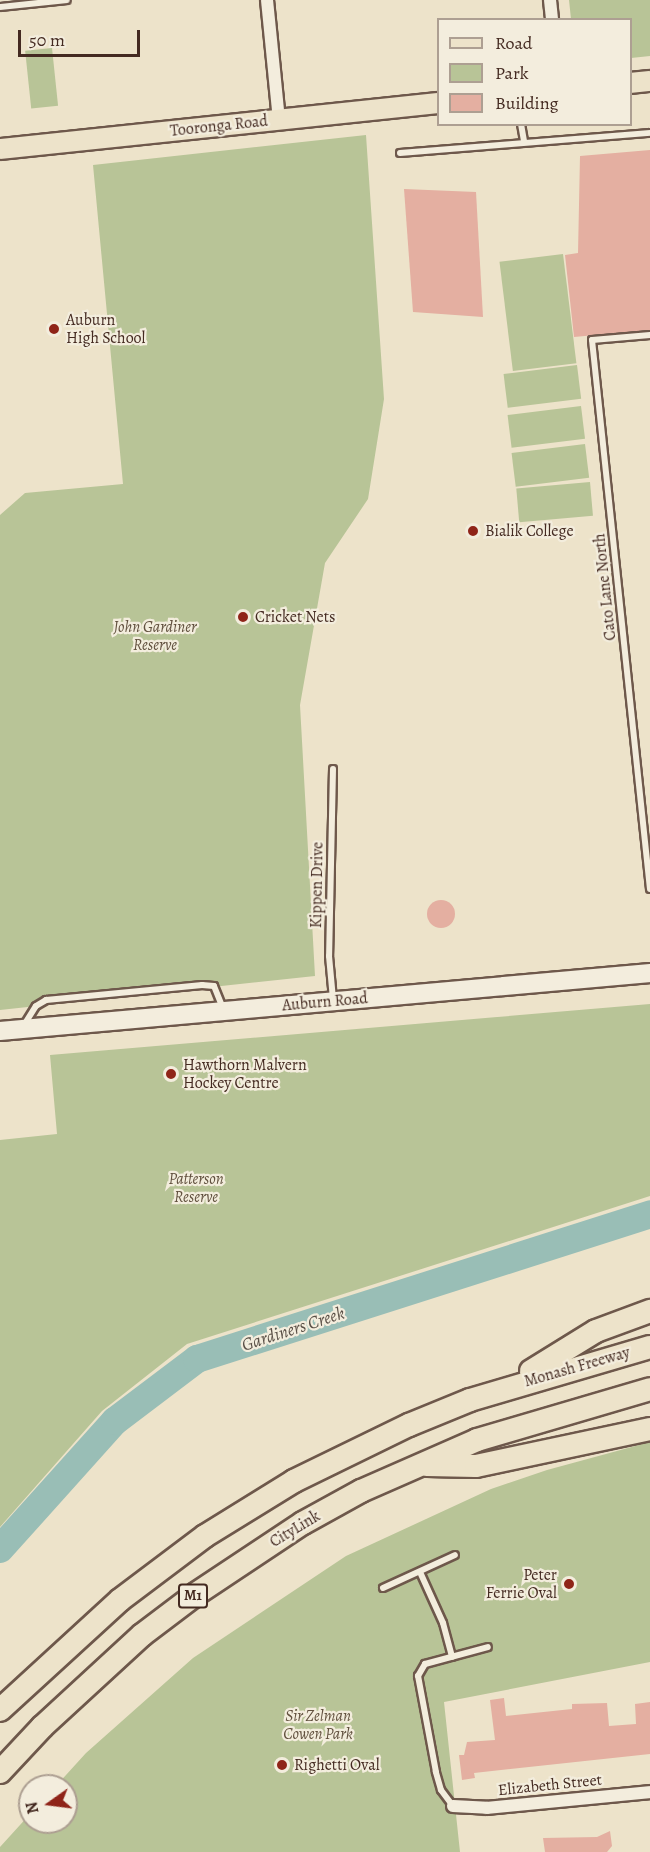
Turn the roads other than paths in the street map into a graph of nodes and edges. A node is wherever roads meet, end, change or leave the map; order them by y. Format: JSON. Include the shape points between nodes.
{"nodes":[{"id":1,"x":67,"y":0,"type":"edge"},
{"id":2,"x":267,"y":0,"type":"edge"},
{"id":3,"x":550,"y":0,"type":"edge"},
{"id":4,"x":0,"y":7,"type":"edge"},
{"id":5,"x":552,"y":18,"type":"edge"},
{"id":6,"x":650,"y":81,"type":"edge"},
{"id":7,"x":632,"y":83,"type":"edge"},
{"id":8,"x":437,"y":103,"type":"edge"},
{"id":9,"x":279,"y":120,"type":"junction"},
{"id":10,"x":521,"y":126,"type":"edge"},
{"id":11,"x":650,"y":133,"type":"edge"},
{"id":12,"x":524,"y":141,"type":"junction"},
{"id":13,"x":0,"y":149,"type":"edge"},
{"id":14,"x":400,"y":153,"type":"dead end"},
{"id":15,"x":650,"y":335,"type":"edge"},
{"id":16,"x":333,"y":769,"type":"dead end"},
{"id":17,"x":650,"y":889,"type":"edge"},
{"id":18,"x":650,"y":973,"type":"edge"},
{"id":19,"x":333,"y":1001,"type":"junction"},
{"id":20,"x":224,"y":1011,"type":"junction"},
{"id":21,"x":22,"y":1029,"type":"junction"},
{"id":22,"x":0,"y":1031,"type":"edge"},
{"id":23,"x":650,"y":1311,"type":"edge"},
{"id":24,"x":650,"y":1347,"type":"edge"},
{"id":25,"x":504,"y":1388,"type":"junction"},
{"id":26,"x":650,"y":1389,"type":"edge"},
{"id":27,"x":650,"y":1429,"type":"edge"},
{"id":28,"x":419,"y":1465,"type":"junction"},
{"id":29,"x":455,"y":1555,"type":"dead end"},
{"id":30,"x":420,"y":1572,"type":"junction"},
{"id":31,"x":383,"y":1588,"type":"dead end"},
{"id":32,"x":488,"y":1647,"type":"dead end"},
{"id":33,"x":452,"y":1657,"type":"junction"},
{"id":34,"x":0,"y":1710,"type":"edge"},
{"id":35,"x":0,"y":1772,"type":"edge"},
{"id":36,"x":650,"y":1792,"type":"edge"},
{"id":37,"x":453,"y":1806,"type":"joint"}],
"edges":[{"from":1,"to":4,"type":"lane"},
{"from":2,"to":9,"type":"street"},
{"from":3,"to":5,"type":"street"},
{"from":6,"to":7,"type":"main road"},
{"from":8,"to":9,"type":"main road","name":"Tooronga Road"},
{"from":9,"to":13,"type":"main road","name":"Tooronga Road"},
{"from":10,"to":12,"type":"lane"},
{"from":11,"to":12,"type":"lane"},
{"from":12,"to":14,"type":"lane"},
{"from":15,"to":17,"type":"lane","name":"Cato Lane North","via":[[592,340]]},
{"from":16,"to":19,"type":"lane","name":"Kippen Drive"},
{"from":18,"to":19,"type":"main road","name":"Auburn Road"},
{"from":19,"to":20,"type":"main road","name":"Auburn Road"},
{"from":20,"to":21,"type":"main road","name":"Auburn Road"},
{"from":20,"to":21,"type":"lane","via":[[214,986],[202,985],[46,1000],[36,1006]]},
{"from":21,"to":22,"type":"main road","name":"Auburn Road"},
{"from":23,"to":25,"type":"highway","via":[[596,1331]]},
{"from":24,"to":25,"type":"highway","name":"Monash Freeway","number":"M1"},
{"from":25,"to":34,"type":"highway","number":"M1","via":[[408,1425],[340,1457],[225,1524],[120,1600]]},
{"from":26,"to":28,"type":"highway","name":"CityLink","number":"M1","via":[[477,1440]]},
{"from":27,"to":28,"type":"highway","via":[[476,1466]]},
{"from":28,"to":35,"type":"highway","name":"CityLink","number":"M1","via":[[303,1523],[196,1594],[91,1679]]},
{"from":29,"to":30,"type":"lane"},
{"from":30,"to":31,"type":"lane"},
{"from":30,"to":33,"type":"lane","via":[[443,1623]]},
{"from":32,"to":33,"type":"lane"},
{"from":33,"to":37,"type":"lane","via":[[425,1664],[418,1677],[438,1781]]},
{"from":36,"to":37,"type":"street","name":"Elizabeth Street","via":[[487,1808]]}]}
